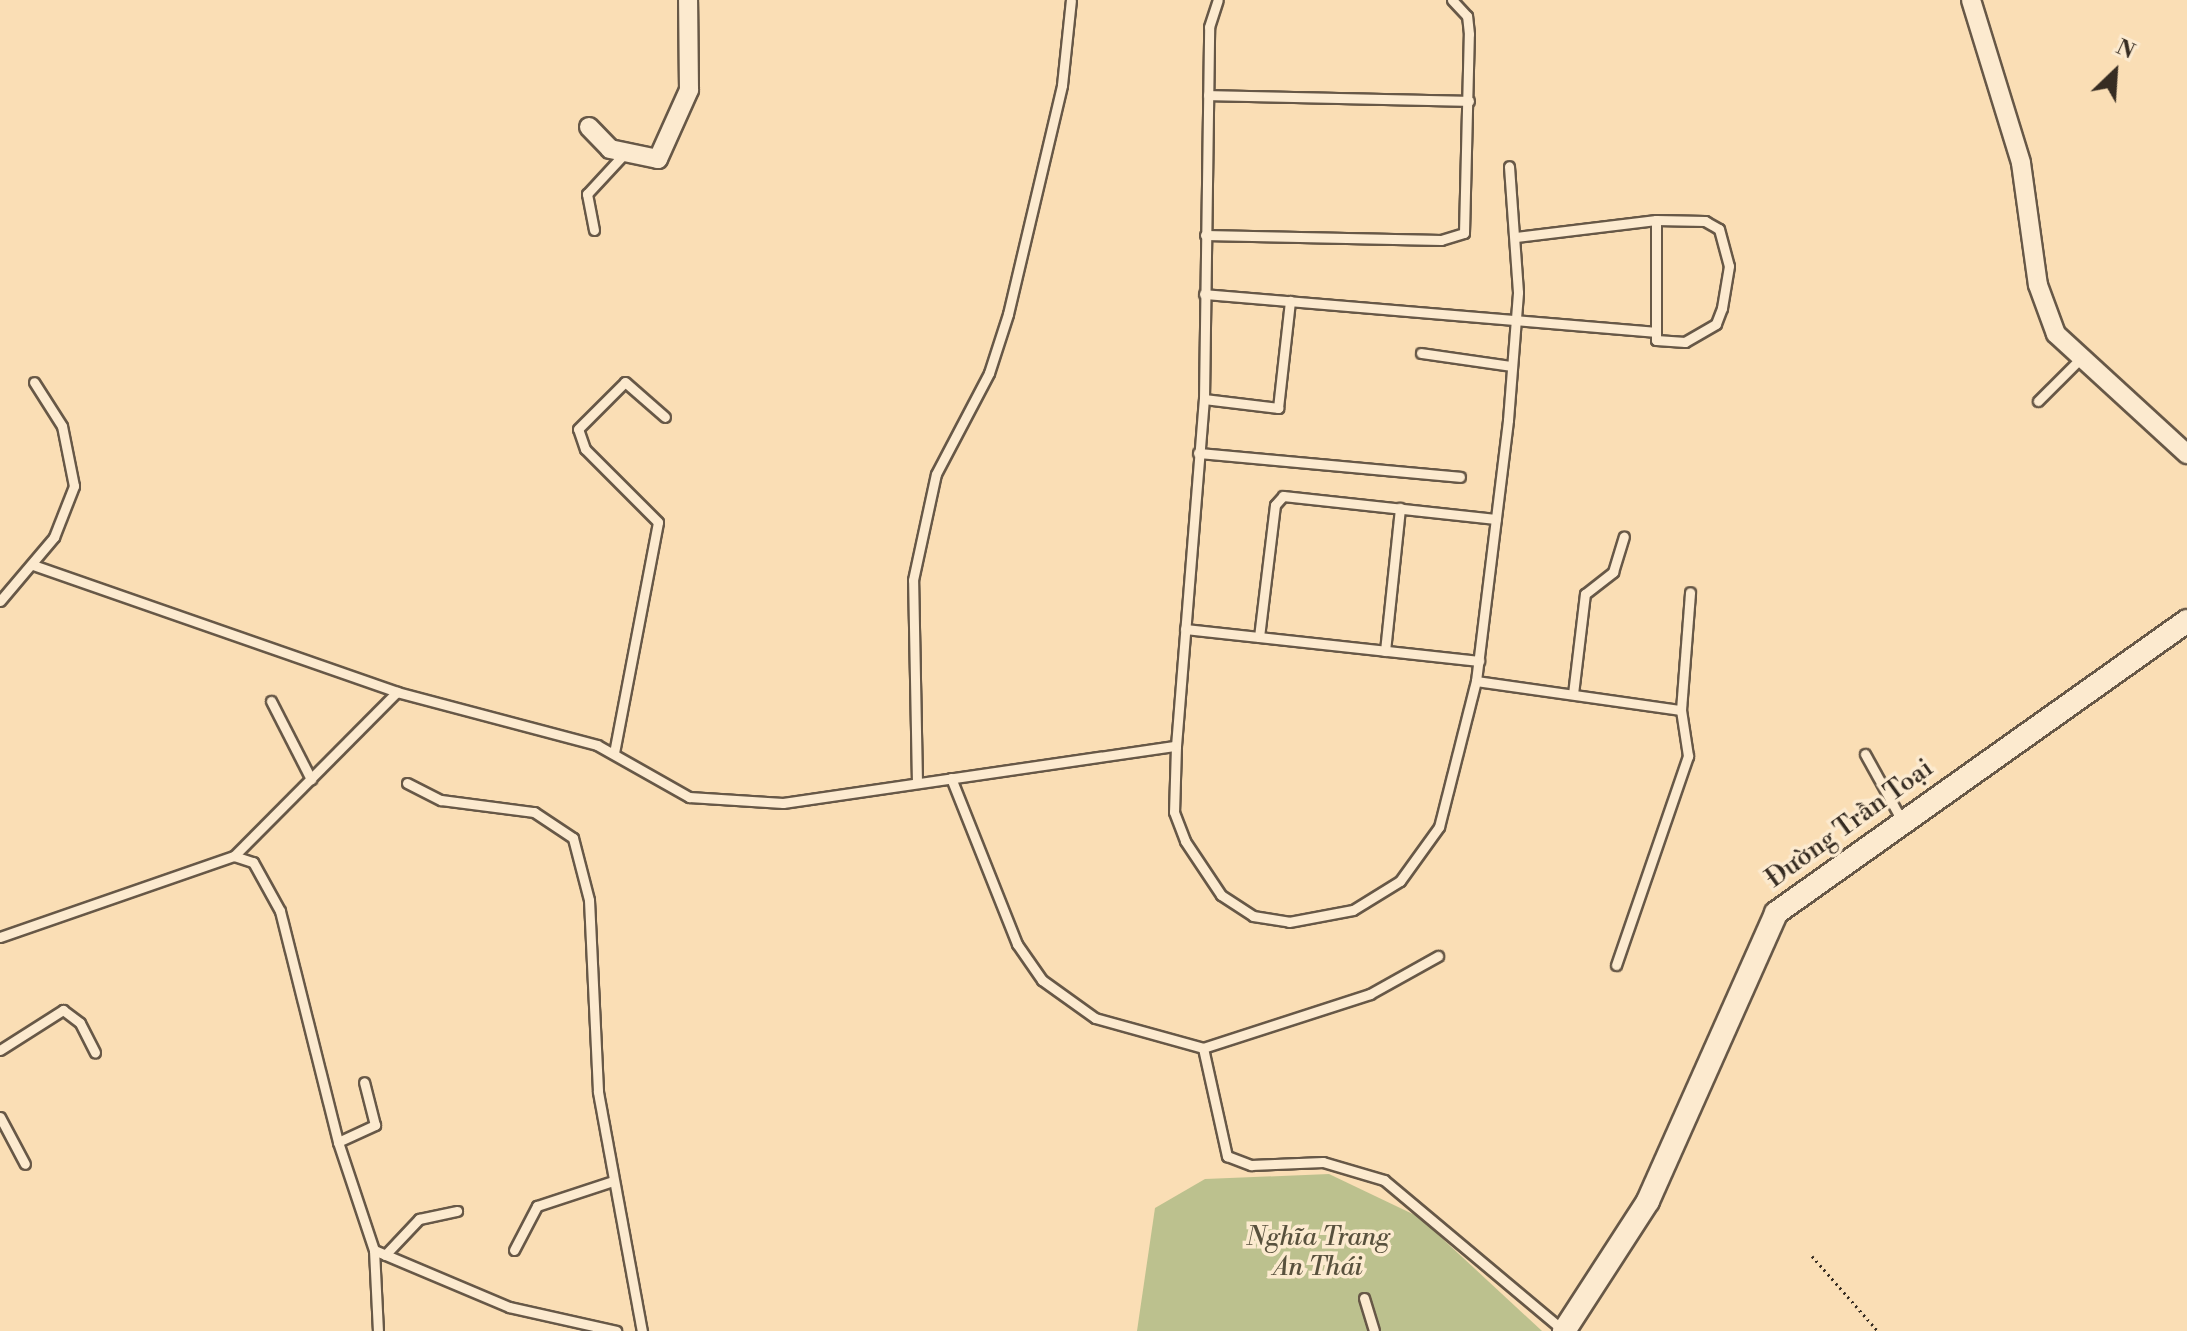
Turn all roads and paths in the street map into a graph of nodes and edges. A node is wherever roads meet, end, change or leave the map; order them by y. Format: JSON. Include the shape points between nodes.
{"nodes":[{"id":1,"x":688,"y":0,"type":"edge"},
{"id":2,"x":1071,"y":0,"type":"edge"},
{"id":3,"x":1218,"y":0,"type":"edge"},
{"id":4,"x":1452,"y":0,"type":"edge"},
{"id":5,"x":1971,"y":0,"type":"edge"},
{"id":6,"x":1208,"y":95,"type":"junction"},
{"id":7,"x":1469,"y":101,"type":"junction"},
{"id":8,"x":589,"y":127,"type":"dead end"},
{"id":9,"x":624,"y":154,"type":"junction"},
{"id":10,"x":1509,"y":166,"type":"dead end"},
{"id":11,"x":1656,"y":220,"type":"junction"},
{"id":12,"x":594,"y":230,"type":"dead end"},
{"id":13,"x":1205,"y":235,"type":"junction"},
{"id":14,"x":1516,"y":237,"type":"junction"},
{"id":15,"x":1204,"y":294,"type":"junction"},
{"id":16,"x":1290,"y":301,"type":"junction"},
{"id":17,"x":1516,"y":319,"type":"junction"},
{"id":18,"x":1655,"y":332,"type":"junction"},
{"id":19,"x":1421,"y":353,"type":"dead end"},
{"id":20,"x":2080,"y":359,"type":"junction"},
{"id":21,"x":1511,"y":366,"type":"junction"},
{"id":22,"x":34,"y":382,"type":"dead end"},
{"id":23,"x":1204,"y":399,"type":"junction"},
{"id":24,"x":2038,"y":401,"type":"dead end"},
{"id":25,"x":665,"y":417,"type":"dead end"},
{"id":26,"x":1198,"y":453,"type":"junction"},
{"id":27,"x":2187,"y":454,"type":"edge"},
{"id":28,"x":1460,"y":477,"type":"dead end"},
{"id":29,"x":1400,"y":508,"type":"junction"},
{"id":30,"x":1496,"y":519,"type":"junction"},
{"id":31,"x":1624,"y":537,"type":"dead end"},
{"id":32,"x":33,"y":565,"type":"junction"},
{"id":33,"x":1690,"y":592,"type":"dead end"},
{"id":34,"x":0,"y":601,"type":"edge"},
{"id":35,"x":2187,"y":621,"type":"edge"},
{"id":36,"x":1185,"y":629,"type":"junction"},
{"id":37,"x":1259,"y":637,"type":"junction"},
{"id":38,"x":1385,"y":651,"type":"junction"},
{"id":39,"x":1479,"y":661,"type":"junction"},
{"id":40,"x":1476,"y":681,"type":"junction"},
{"id":41,"x":397,"y":692,"type":"junction"},
{"id":42,"x":1573,"y":694,"type":"junction"},
{"id":43,"x":271,"y":701,"type":"dead end"},
{"id":44,"x":1681,"y":710,"type":"junction"},
{"id":45,"x":1176,"y":746,"type":"junction"},
{"id":46,"x":614,"y":753,"type":"junction"},
{"id":47,"x":1865,"y":754,"type":"dead end"},
{"id":48,"x":951,"y":778,"type":"junction"},
{"id":49,"x":311,"y":779,"type":"junction"},
{"id":50,"x":407,"y":783,"type":"dead end"},
{"id":51,"x":917,"y":783,"type":"junction"},
{"id":52,"x":1901,"y":819,"type":"junction"},
{"id":53,"x":234,"y":856,"type":"junction"},
{"id":54,"x":0,"y":937,"type":"edge"},
{"id":55,"x":1438,"y":956,"type":"dead end"},
{"id":56,"x":1616,"y":965,"type":"dead end"},
{"id":57,"x":1203,"y":1048,"type":"junction"},
{"id":58,"x":0,"y":1050,"type":"edge"},
{"id":59,"x":95,"y":1052,"type":"dead end"},
{"id":60,"x":364,"y":1082,"type":"dead end"},
{"id":61,"x":0,"y":1117,"type":"edge"},
{"id":62,"x":338,"y":1142,"type":"junction"},
{"id":63,"x":25,"y":1164,"type":"dead end"},
{"id":64,"x":613,"y":1181,"type":"junction"},
{"id":65,"x":457,"y":1211,"type":"dead end"},
{"id":66,"x":374,"y":1250,"type":"junction"},
{"id":67,"x":514,"y":1250,"type":"dead end"},
{"id":68,"x":385,"y":1255,"type":"junction"},
{"id":69,"x":1812,"y":1256,"type":"dead end"},
{"id":70,"x":1364,"y":1298,"type":"dead end"},
{"id":71,"x":378,"y":1331,"type":"edge"},
{"id":72,"x":616,"y":1331,"type":"edge"},
{"id":73,"x":642,"y":1331,"type":"edge"},
{"id":74,"x":1374,"y":1331,"type":"edge"},
{"id":75,"x":1564,"y":1331,"type":"edge"},
{"id":76,"x":1878,"y":1331,"type":"edge"}],
"edges":[{"from":1,"to":9,"type":"street","via":[[691,71],[683,113],[658,159]]},
{"from":2,"to":51,"type":"lane","via":[[1062,85],[1008,314],[989,373],[936,474],[913,580]]},
{"from":3,"to":6,"type":"lane","via":[[1210,17]]},
{"from":4,"to":7,"type":"lane","via":[[1467,16]]},
{"from":5,"to":20,"type":"street","via":[[2021,163],[2038,285],[2056,334]]},
{"from":6,"to":7,"type":"lane"},
{"from":6,"to":13,"type":"lane"},
{"from":7,"to":13,"type":"lane","via":[[1466,229],[1457,238]]},
{"from":8,"to":9,"type":"street"},
{"from":9,"to":12,"type":"lane","via":[[584,201]]},
{"from":10,"to":14,"type":"lane"},
{"from":11,"to":14,"type":"lane"},
{"from":11,"to":18,"type":"lane"},
{"from":11,"to":18,"type":"lane","via":[[1719,229],[1729,266],[1716,324],[1685,342],[1664,344]]},
{"from":13,"to":15,"type":"lane"},
{"from":14,"to":17,"type":"lane"},
{"from":15,"to":16,"type":"lane"},
{"from":15,"to":23,"type":"lane"},
{"from":16,"to":17,"type":"lane"},
{"from":16,"to":23,"type":"lane","via":[[1278,408]]},
{"from":17,"to":18,"type":"lane"},
{"from":17,"to":21,"type":"lane"},
{"from":19,"to":21,"type":"lane"},
{"from":20,"to":24,"type":"lane"},
{"from":20,"to":27,"type":"street"},
{"from":21,"to":30,"type":"lane"},
{"from":22,"to":32,"type":"lane","via":[[74,460],[66,512]]},
{"from":23,"to":26,"type":"lane"},
{"from":25,"to":46,"type":"lane","via":[[625,382],[578,429],[585,449],[658,522]]},
{"from":26,"to":28,"type":"lane"},
{"from":26,"to":36,"type":"lane"},
{"from":29,"to":30,"type":"lane"},
{"from":29,"to":37,"type":"lane","via":[[1277,501]]},
{"from":29,"to":38,"type":"lane"},
{"from":30,"to":39,"type":"lane"},
{"from":31,"to":42,"type":"lane","via":[[1613,572],[1585,594]]},
{"from":32,"to":34,"type":"lane"},
{"from":32,"to":41,"type":"lane"},
{"from":33,"to":44,"type":"lane"},
{"from":35,"to":52,"type":"street","name":"Đường Trần Toại"},
{"from":36,"to":37,"type":"lane"},
{"from":36,"to":45,"type":"lane"},
{"from":37,"to":38,"type":"lane"},
{"from":38,"to":39,"type":"lane"},
{"from":39,"to":40,"type":"lane"},
{"from":40,"to":42,"type":"lane"},
{"from":40,"to":45,"type":"lane","via":[[1455,777],[1431,840],[1400,881],[1326,918],[1264,919],[1221,895],[1174,812]]},
{"from":41,"to":46,"type":"lane"},
{"from":41,"to":49,"type":"lane"},
{"from":42,"to":44,"type":"lane"},
{"from":43,"to":49,"type":"lane"},
{"from":44,"to":56,"type":"lane","via":[[1688,756]]},
{"from":45,"to":48,"type":"lane"},
{"from":46,"to":51,"type":"lane","via":[[689,797],[783,803]]},
{"from":47,"to":52,"type":"lane"},
{"from":48,"to":51,"type":"lane"},
{"from":48,"to":57,"type":"lane","via":[[1017,944],[1042,980],[1095,1018]]},
{"from":49,"to":53,"type":"lane"},
{"from":50,"to":64,"type":"lane","via":[[441,800],[534,812],[573,838],[587,886],[598,1092]]},
{"from":52,"to":75,"type":"street","name":"Đường Trần Toại","via":[[1776,913],[1648,1201]]},
{"from":53,"to":54,"type":"lane"},
{"from":53,"to":62,"type":"lane","via":[[253,862],[280,911]]},
{"from":55,"to":57,"type":"lane","via":[[1370,994]]},
{"from":57,"to":75,"type":"lane","via":[[1227,1156],[1251,1165],[1323,1162],[1384,1180]]},
{"from":58,"to":59,"type":"lane","via":[[63,1010],[80,1023]]},
{"from":60,"to":62,"type":"lane","via":[[375,1125]]},
{"from":61,"to":63,"type":"lane"},
{"from":62,"to":66,"type":"lane"},
{"from":64,"to":67,"type":"lane","via":[[537,1206]]},
{"from":64,"to":73,"type":"lane"},
{"from":65,"to":68,"type":"lane","via":[[419,1219]]},
{"from":66,"to":68,"type":"lane"},
{"from":66,"to":71,"type":"lane"},
{"from":68,"to":72,"type":"lane","via":[[509,1307]]},
{"from":69,"to":76,"type":"path"},
{"from":70,"to":74,"type":"lane"}]}
